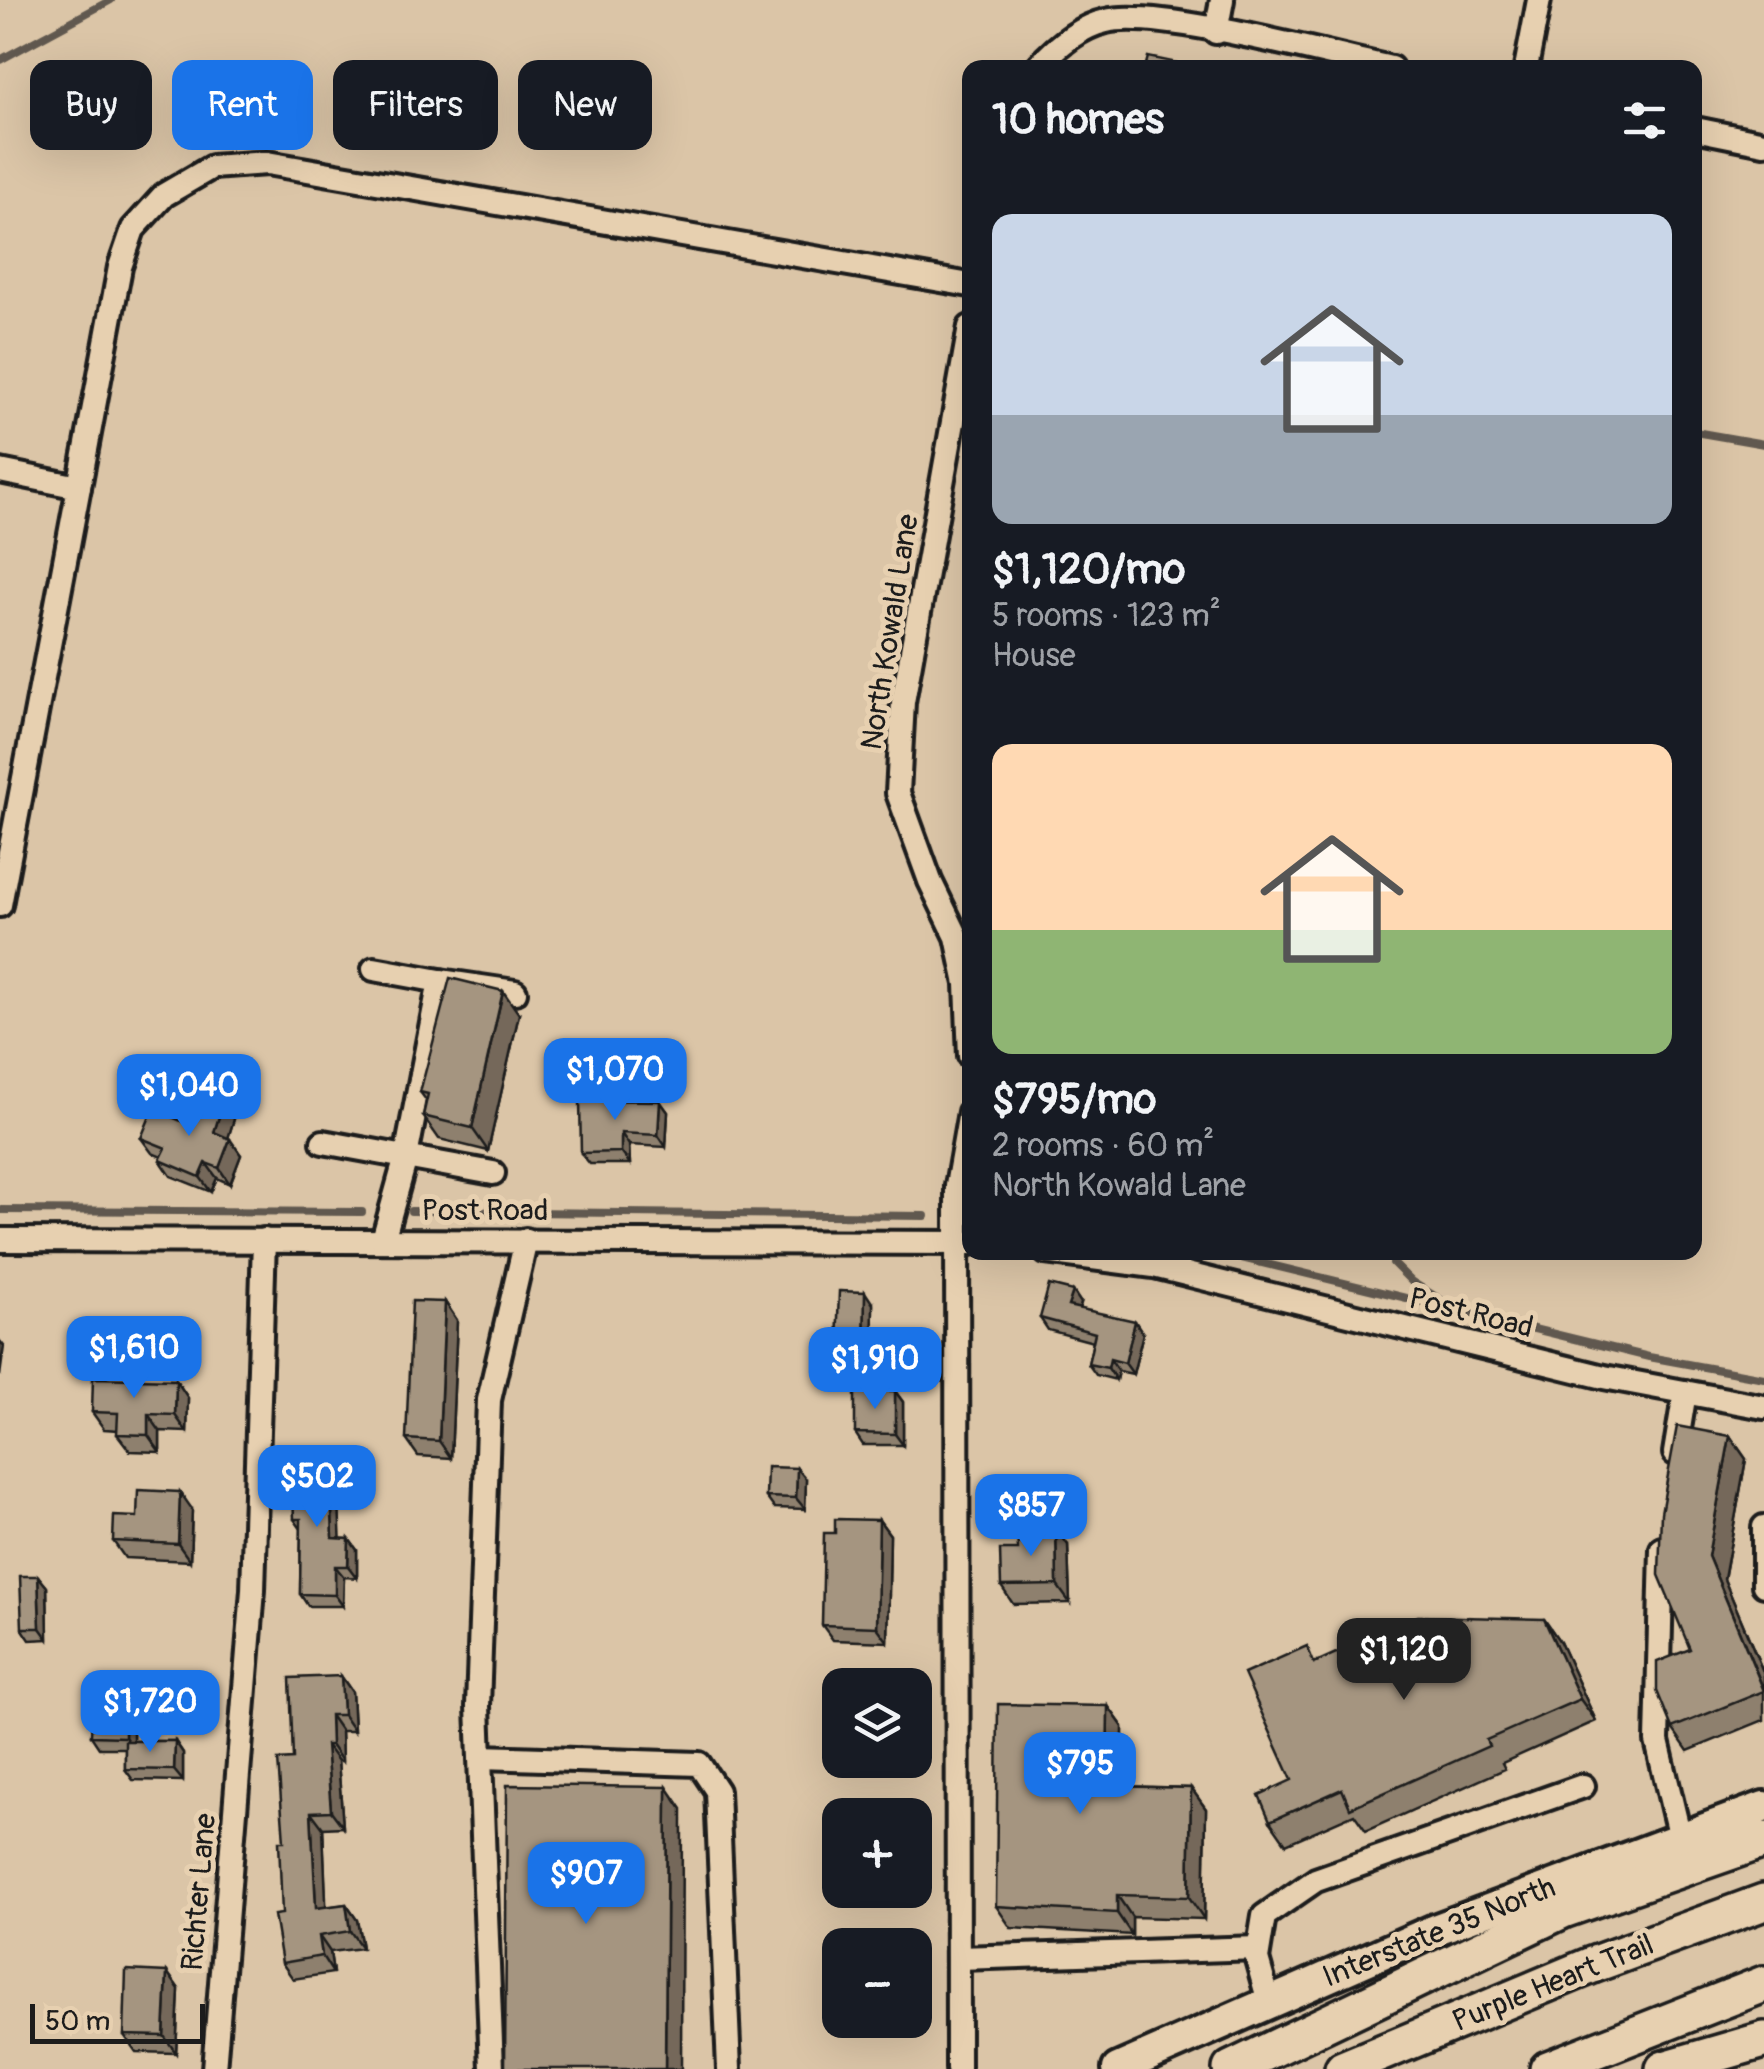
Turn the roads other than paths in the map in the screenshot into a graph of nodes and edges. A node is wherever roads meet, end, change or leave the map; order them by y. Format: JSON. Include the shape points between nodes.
{"nodes":[{"id":1,"x":1222,"y":0,"type":"edge"},
{"id":2,"x":1539,"y":0,"type":"edge"},
{"id":3,"x":1216,"y":32,"type":"junction"},
{"id":4,"x":1045,"y":60,"type":"edge"},
{"id":5,"x":1353,"y":60,"type":"edge"},
{"id":6,"x":1528,"y":60,"type":"edge"},
{"id":7,"x":1702,"y":130,"type":"edge"},
{"id":8,"x":1764,"y":142,"type":"edge"},
{"id":9,"x":962,"y":284,"type":"edge"},
{"id":10,"x":962,"y":372,"type":"edge"},
{"id":11,"x":0,"y":471,"type":"edge"},
{"id":12,"x":79,"y":487,"type":"junction"},
{"id":13,"x":0,"y":905,"type":"edge"},
{"id":14,"x":962,"y":963,"type":"edge"},
{"id":15,"x":374,"y":970,"type":"dead end"},
{"id":16,"x":440,"y":981,"type":"junction"},
{"id":17,"x":514,"y":992,"type":"dead end"},
{"id":18,"x":323,"y":1142,"type":"dead end"},
{"id":19,"x":406,"y":1157,"type":"junction"},
{"id":20,"x":962,"y":1158,"type":"edge"},
{"id":21,"x":493,"y":1173,"type":"dead end"},
{"id":22,"x":962,"y":1222,"type":"edge"},
{"id":23,"x":0,"y":1240,"type":"edge"},
{"id":24,"x":264,"y":1240,"type":"junction"},
{"id":25,"x":384,"y":1240,"type":"junction"},
{"id":26,"x":526,"y":1240,"type":"junction"},
{"id":27,"x":962,"y":1243,"type":"edge"},
{"id":28,"x":965,"y":1260,"type":"edge"},
{"id":29,"x":1108,"y":1260,"type":"edge"},
{"id":30,"x":1685,"y":1392,"type":"junction"},
{"id":31,"x":1764,"y":1407,"type":"edge"},
{"id":32,"x":1672,"y":1470,"type":"edge"},
{"id":33,"x":1764,"y":1527,"type":"edge"},
{"id":34,"x":1662,"y":1528,"type":"edge"},
{"id":35,"x":1764,"y":1585,"type":"edge"},
{"id":36,"x":480,"y":1757,"type":"junction"},
{"id":37,"x":1584,"y":1786,"type":"dead end"},
{"id":38,"x":1764,"y":1806,"type":"edge"},
{"id":39,"x":1680,"y":1838,"type":"junction"},
{"id":40,"x":1764,"y":1840,"type":"edge"},
{"id":41,"x":1764,"y":1902,"type":"edge"},
{"id":42,"x":1258,"y":1948,"type":"junction"},
{"id":43,"x":959,"y":1958,"type":"junction"},
{"id":44,"x":1764,"y":1984,"type":"edge"},
{"id":45,"x":1269,"y":2002,"type":"junction"},
{"id":46,"x":1764,"y":2040,"type":"edge"},
{"id":47,"x":214,"y":2069,"type":"edge"},
{"id":48,"x":492,"y":2069,"type":"edge"},
{"id":49,"x":729,"y":2069,"type":"edge"},
{"id":50,"x":958,"y":2069,"type":"edge"},
{"id":51,"x":1118,"y":2069,"type":"edge"},
{"id":52,"x":1230,"y":2069,"type":"edge"},
{"id":53,"x":1343,"y":2069,"type":"edge"},
{"id":54,"x":1548,"y":2069,"type":"edge"},
{"id":55,"x":1664,"y":2069,"type":"edge"}],
"edges":[{"from":1,"to":3,"type":"street"},
{"from":2,"to":6,"type":"street"},
{"from":3,"to":4,"type":"street","via":[[1152,19],[1108,20]]},
{"from":3,"to":5,"type":"street"},
{"from":7,"to":8,"type":"street"},
{"from":9,"to":12,"type":"street","via":[[267,163],[212,168],[164,194],[133,229]]},
{"from":10,"to":14,"type":"street","name":"North Kowald Lane","via":[[903,702],[898,794]]},
{"from":11,"to":12,"type":"street"},
{"from":12,"to":13,"type":"street"},
{"from":15,"to":16,"type":"street"},
{"from":16,"to":17,"type":"street"},
{"from":16,"to":19,"type":"street"},
{"from":18,"to":19,"type":"street"},
{"from":19,"to":21,"type":"street"},
{"from":19,"to":25,"type":"street"},
{"from":20,"to":22,"type":"street"},
{"from":23,"to":24,"type":"street","name":"Post Road"},
{"from":24,"to":25,"type":"street","name":"Post Road"},
{"from":24,"to":47,"type":"street","name":"Richter Lane","via":[[250,1628]]},
{"from":25,"to":26,"type":"street","name":"Post Road"},
{"from":26,"to":27,"type":"street","name":"Post Road"},
{"from":26,"to":36,"type":"street","via":[[489,1400]]},
{"from":28,"to":43,"type":"street"},
{"from":29,"to":30,"type":"street","name":"Post Road"},
{"from":30,"to":31,"type":"street","name":"Post Road"},
{"from":30,"to":32,"type":"street"},
{"from":33,"to":35,"type":"street"},
{"from":34,"to":39,"type":"street","via":[[1657,1741]]},
{"from":36,"to":48,"type":"street"},
{"from":36,"to":49,"type":"street","via":[[699,1764],[717,1791]]},
{"from":37,"to":42,"type":"street","via":[[1316,1880],[1264,1916]]},
{"from":38,"to":39,"type":"main road","name":"Interstate 35 North"},
{"from":39,"to":45,"type":"main road","name":"Interstate 35 North","via":[[1437,1929]]},
{"from":40,"to":52,"type":"highway","via":[[1563,1910]]},
{"from":41,"to":53,"type":"highway","name":"Purple Heart Trail","via":[[1592,1964]]},
{"from":42,"to":43,"type":"street"},
{"from":42,"to":45,"type":"street"},
{"from":43,"to":50,"type":"street"},
{"from":44,"to":54,"type":"highway"},
{"from":45,"to":51,"type":"main road","name":"Interstate 35 North"},
{"from":46,"to":55,"type":"highway"}]}
